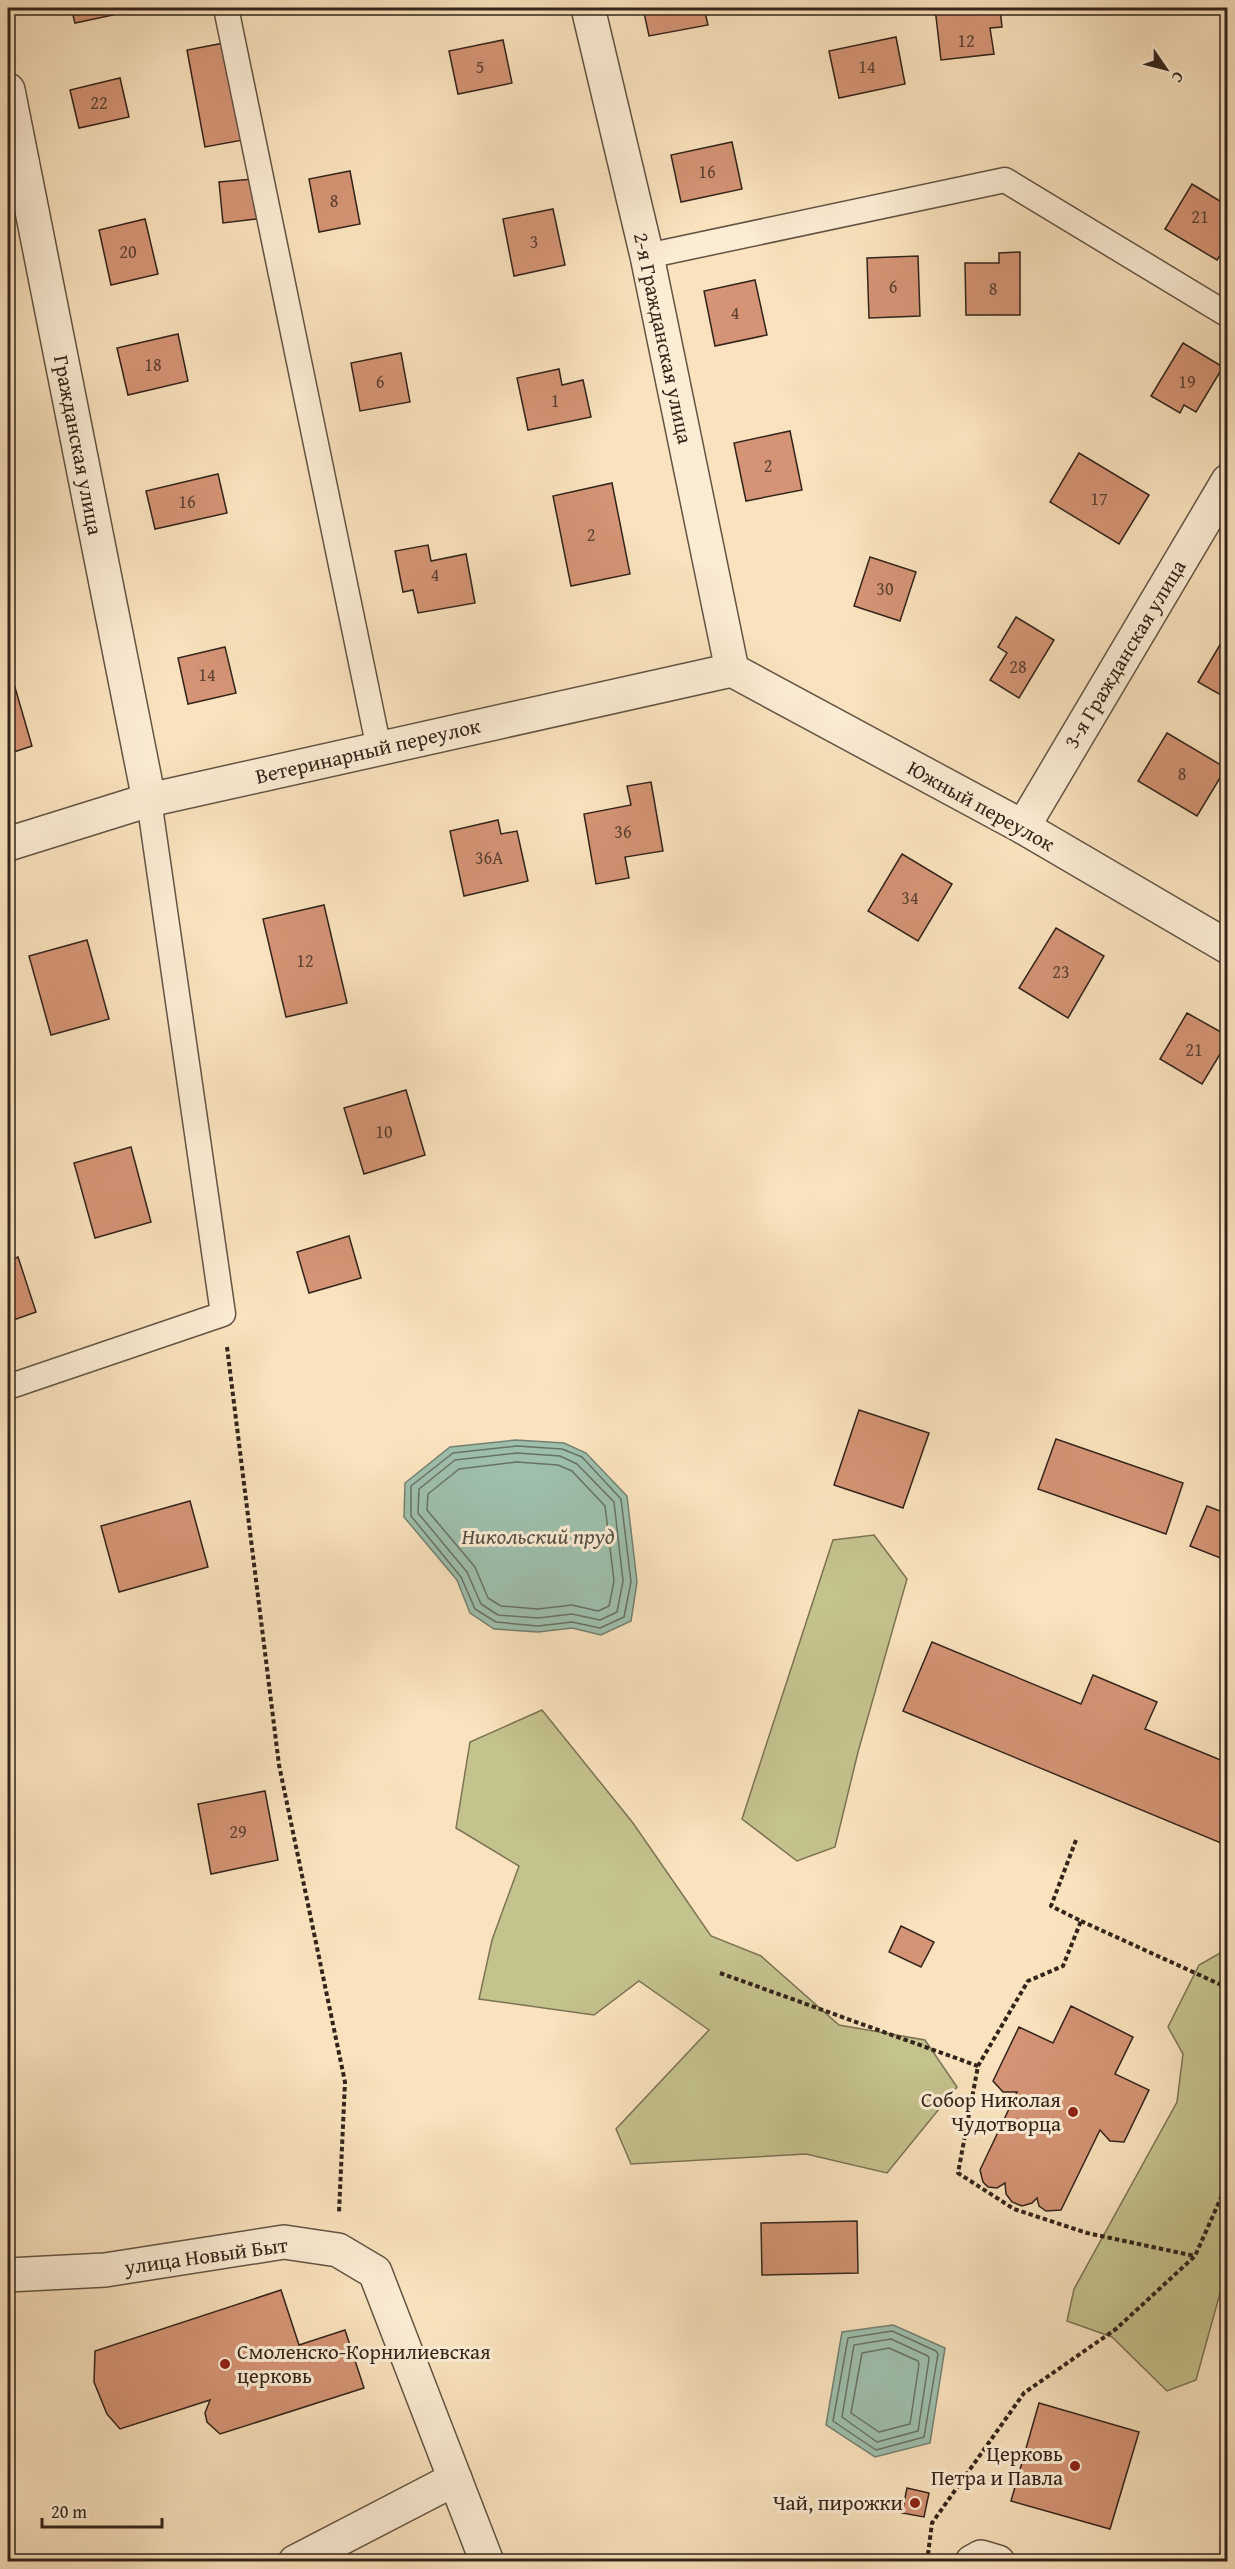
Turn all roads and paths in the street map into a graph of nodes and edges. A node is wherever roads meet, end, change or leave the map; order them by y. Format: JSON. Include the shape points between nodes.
{"nodes":[{"id":1,"x":226,"y":8,"type":"edge"},
{"id":2,"x":588,"y":8,"type":"edge"},
{"id":3,"x":8,"y":90,"type":"edge"},
{"id":4,"x":647,"y":256,"type":"junction"},
{"id":5,"x":1227,"y":315,"type":"edge"},
{"id":6,"x":1227,"y":481,"type":"edge"},
{"id":7,"x":732,"y":670,"type":"junction"},
{"id":8,"x":379,"y":749,"type":"junction"},
{"id":9,"x":149,"y":800,"type":"junction"},
{"id":10,"x":1023,"y":827,"type":"junction"},
{"id":11,"x":8,"y":844,"type":"edge"},
{"id":12,"x":1227,"y":947,"type":"edge"},
{"id":13,"x":223,"y":1314,"type":"junction"},
{"id":14,"x":8,"y":1387,"type":"edge"},
{"id":15,"x":1076,"y":1840,"type":"dead end"},
{"id":16,"x":1081,"y":1921,"type":"junction"},
{"id":17,"x":720,"y":1973,"type":"dead end"},
{"id":18,"x":1227,"y":1988,"type":"edge"},
{"id":19,"x":978,"y":2066,"type":"junction"},
{"id":20,"x":1227,"y":2182,"type":"edge"},
{"id":21,"x":338,"y":2250,"type":"junction"},
{"id":22,"x":1195,"y":2256,"type":"junction"},
{"id":23,"x":8,"y":2275,"type":"edge"},
{"id":24,"x":455,"y":2479,"type":"junction"},
{"id":25,"x":295,"y":2562,"type":"edge"},
{"id":26,"x":487,"y":2562,"type":"edge"},
{"id":27,"x":927,"y":2562,"type":"edge"},
{"id":28,"x":972,"y":2562,"type":"edge"},
{"id":29,"x":998,"y":2562,"type":"edge"}],
"edges":[{"from":1,"to":8,"type":"lane"},
{"from":2,"to":4,"type":"street","name":"2-я Гражданская улица"},
{"from":3,"to":9,"type":"street","name":"Гражданская улица"},
{"from":4,"to":5,"type":"lane","via":[[1005,180]]},
{"from":4,"to":7,"type":"street","name":"2-я Гражданская улица"},
{"from":6,"to":10,"type":"street","name":"3-я Гражданская улица"},
{"from":7,"to":8,"type":"street","name":"Ветеринарный переулок"},
{"from":7,"to":10,"type":"street","name":"Южный переулок"},
{"from":8,"to":9,"type":"street","name":"Ветеринарный переулок"},
{"from":9,"to":11,"type":"street","name":"Ветеринарный переулок"},
{"from":9,"to":13,"type":"lane"},
{"from":10,"to":12,"type":"street","name":"Южный переулок"},
{"from":13,"to":14,"type":"lane"},
{"from":13,"to":21,"type":"path","via":[[279,1765],[345,2082]]},
{"from":15,"to":16,"type":"path","via":[[1052,1906]]},
{"from":16,"to":18,"type":"path"},
{"from":16,"to":19,"type":"path","via":[[1063,1966],[1028,1981]]},
{"from":17,"to":19,"type":"path"},
{"from":19,"to":22,"type":"path","via":[[958,2173],[1014,2209],[1087,2233]]},
{"from":20,"to":22,"type":"path"},
{"from":21,"to":23,"type":"street","name":"улица Новый Быт","via":[[284,2242],[105,2270]]},
{"from":21,"to":24,"type":"street","name":"улица Новый Быт","via":[[375,2272]]},
{"from":22,"to":27,"type":"path","via":[[1116,2329],[1024,2393],[932,2523]]},
{"from":24,"to":25,"type":"street"},
{"from":24,"to":26,"type":"street","name":"улица Новый Быт"},
{"from":28,"to":29,"type":"street","via":[[981,2557]]}]}
